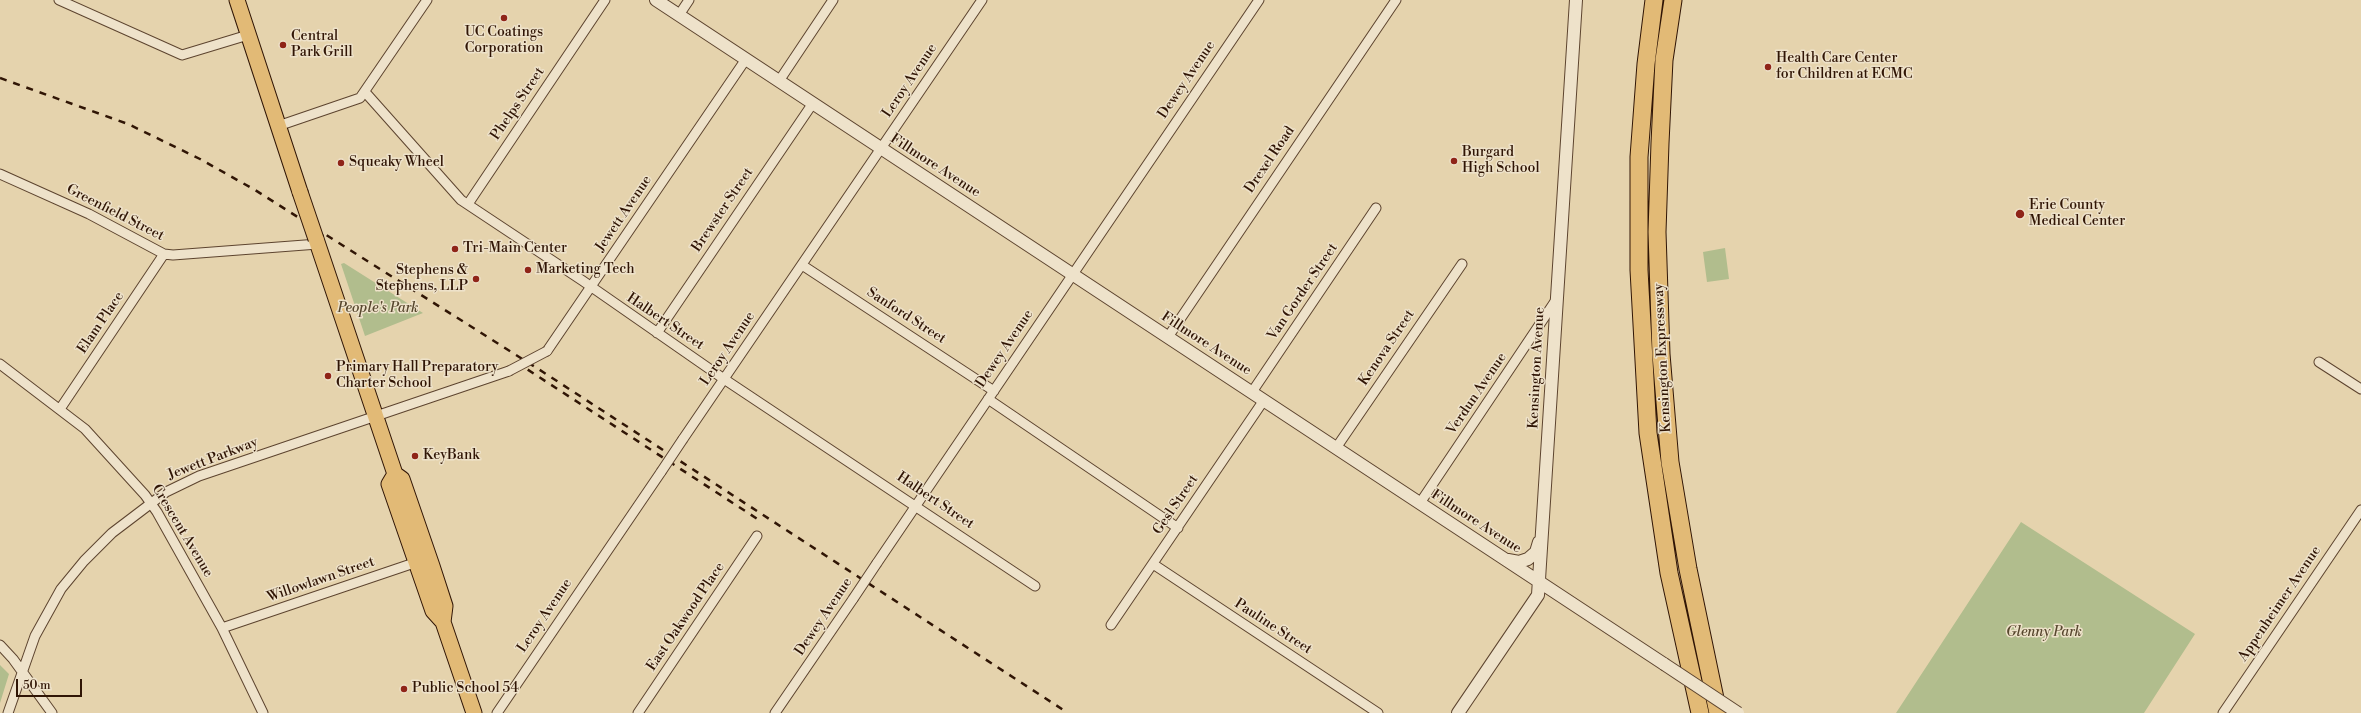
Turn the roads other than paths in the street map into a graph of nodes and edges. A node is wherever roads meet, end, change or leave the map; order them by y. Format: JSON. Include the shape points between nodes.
{"nodes":[{"id":1,"x":59,"y":0,"type":"edge"},
{"id":2,"x":236,"y":0,"type":"edge"},
{"id":3,"x":427,"y":0,"type":"edge"},
{"id":4,"x":605,"y":0,"type":"edge"},
{"id":5,"x":656,"y":0,"type":"edge"},
{"id":6,"x":689,"y":0,"type":"edge"},
{"id":7,"x":833,"y":0,"type":"edge"},
{"id":8,"x":982,"y":0,"type":"edge"},
{"id":9,"x":1259,"y":0,"type":"edge"},
{"id":10,"x":1396,"y":0,"type":"edge"},
{"id":11,"x":1576,"y":0,"type":"edge"},
{"id":12,"x":1654,"y":0,"type":"edge"},
{"id":13,"x":1673,"y":0,"type":"edge"},
{"id":14,"x":679,"y":15,"type":"junction"},
{"id":15,"x":248,"y":35,"type":"junction"},
{"id":16,"x":746,"y":59,"type":"junction"},
{"id":17,"x":779,"y":81,"type":"junction"},
{"id":18,"x":365,"y":92,"type":"junction"},
{"id":19,"x":813,"y":103,"type":"junction"},
{"id":20,"x":278,"y":126,"type":"junction"},
{"id":21,"x":881,"y":148,"type":"junction"},
{"id":22,"x":0,"y":174,"type":"edge"},
{"id":23,"x":468,"y":204,"type":"junction"},
{"id":24,"x":1376,"y":208,"type":"dead end"},
{"id":25,"x":317,"y":242,"type":"junction"},
{"id":26,"x":164,"y":254,"type":"junction"},
{"id":27,"x":1462,"y":264,"type":"dead end"},
{"id":28,"x":802,"y":265,"type":"junction"},
{"id":29,"x":1073,"y":274,"type":"junction"},
{"id":30,"x":591,"y":287,"type":"junction"},
{"id":31,"x":1556,"y":300,"type":"junction"},
{"id":32,"x":657,"y":333,"type":"junction"},
{"id":33,"x":1168,"y":337,"type":"junction"},
{"id":34,"x":2319,"y":362,"type":"dead end"},
{"id":35,"x":0,"y":364,"type":"edge"},
{"id":36,"x":724,"y":379,"type":"junction"},
{"id":37,"x":2361,"y":389,"type":"edge"},
{"id":38,"x":994,"y":391,"type":"junction"},
{"id":39,"x":1252,"y":392,"type":"junction"},
{"id":40,"x":988,"y":399,"type":"junction"},
{"id":41,"x":1264,"y":400,"type":"junction"},
{"id":42,"x":60,"y":409,"type":"junction"},
{"id":43,"x":375,"y":416,"type":"junction"},
{"id":44,"x":1336,"y":448,"type":"junction"},
{"id":45,"x":151,"y":503,"type":"junction"},
{"id":46,"x":1420,"y":503,"type":"junction"},
{"id":47,"x":916,"y":506,"type":"junction"},
{"id":48,"x":2361,"y":510,"type":"edge"},
{"id":49,"x":1178,"y":528,"type":"junction"},
{"id":50,"x":1542,"y":533,"type":"junction"},
{"id":51,"x":757,"y":536,"type":"dead end"},
{"id":52,"x":423,"y":560,"type":"junction"},
{"id":53,"x":1507,"y":560,"type":"junction"},
{"id":54,"x":1153,"y":564,"type":"junction"},
{"id":55,"x":1539,"y":582,"type":"junction"},
{"id":56,"x":1035,"y":586,"type":"dead end"},
{"id":57,"x":1112,"y":625,"type":"dead end"},
{"id":58,"x":222,"y":628,"type":"junction"},
{"id":59,"x":0,"y":645,"type":"edge"},
{"id":60,"x":22,"y":670,"type":"junction"},
{"id":61,"x":8,"y":713,"type":"edge"},
{"id":62,"x":52,"y":713,"type":"edge"},
{"id":63,"x":263,"y":713,"type":"edge"},
{"id":64,"x":474,"y":713,"type":"edge"},
{"id":65,"x":497,"y":713,"type":"edge"},
{"id":66,"x":638,"y":713,"type":"edge"},
{"id":67,"x":775,"y":713,"type":"edge"},
{"id":68,"x":1378,"y":713,"type":"edge"},
{"id":69,"x":1458,"y":713,"type":"edge"},
{"id":70,"x":1700,"y":713,"type":"edge"},
{"id":71,"x":1718,"y":713,"type":"edge"},
{"id":72,"x":1738,"y":713,"type":"edge"},
{"id":73,"x":2223,"y":713,"type":"edge"}],
"edges":[{"from":1,"to":15,"type":"street","via":[[182,55]]},
{"from":2,"to":15,"type":"main road"},
{"from":3,"to":18,"type":"street"},
{"from":4,"to":23,"type":"street","name":"Phelps Street"},
{"from":5,"to":14,"type":"street","name":"Fillmore Avenue"},
{"from":6,"to":14,"type":"street"},
{"from":7,"to":17,"type":"street"},
{"from":8,"to":21,"type":"street","name":"Leroy Avenue"},
{"from":9,"to":29,"type":"street","name":"Dewey Avenue"},
{"from":10,"to":33,"type":"street","name":"Drexel Road"},
{"from":11,"to":31,"type":"street","name":"Kensington Avenue"},
{"from":12,"to":70,"type":"highway","name":"Kensington Expressway","via":[[1639,157],[1639,270],[1648,433],[1669,573]]},
{"from":13,"to":71,"type":"highway","name":"Kensington Expressway","via":[[1664,60],[1660,143],[1657,232],[1661,354],[1670,462],[1688,569]]},
{"from":14,"to":16,"type":"street","name":"Fillmore Avenue"},
{"from":15,"to":20,"type":"main road"},
{"from":16,"to":17,"type":"street","name":"Fillmore Avenue"},
{"from":16,"to":30,"type":"street","name":"Jewett Avenue"},
{"from":17,"to":19,"type":"street","name":"Fillmore Avenue"},
{"from":18,"to":20,"type":"street","via":[[360,98]]},
{"from":18,"to":23,"type":"street","name":"Halbert Street","via":[[461,200]]},
{"from":19,"to":21,"type":"street","name":"Fillmore Avenue"},
{"from":19,"to":32,"type":"street","name":"Brewster Street"},
{"from":20,"to":25,"type":"main road","bridge":true},
{"from":21,"to":28,"type":"street","name":"Leroy Avenue"},
{"from":21,"to":29,"type":"street","name":"Fillmore Avenue"},
{"from":22,"to":26,"type":"street","name":"Greenfield Street","via":[[49,195]]},
{"from":23,"to":30,"type":"street","name":"Halbert Street"},
{"from":24,"to":39,"type":"street","name":"Van Gorder Street"},
{"from":25,"to":26,"type":"street","name":"Greenfield Street"},
{"from":25,"to":43,"type":"main road"},
{"from":26,"to":42,"type":"street","name":"Elam Place"},
{"from":27,"to":44,"type":"street","name":"Kenova Street"},
{"from":28,"to":36,"type":"street","name":"Leroy Avenue"},
{"from":28,"to":38,"type":"street","name":"Sanford Street"},
{"from":29,"to":33,"type":"street","name":"Fillmore Avenue"},
{"from":29,"to":38,"type":"street","name":"Dewey Avenue"},
{"from":30,"to":32,"type":"street","name":"Halbert Street"},
{"from":30,"to":43,"type":"street","name":"Jewett Avenue","bridge":true,"via":[[547,351],[509,371]]},
{"from":31,"to":46,"type":"street","name":"Verdun Avenue"},
{"from":31,"to":50,"type":"street","name":"Kensington Avenue"},
{"from":32,"to":36,"type":"street","name":"Halbert Street"},
{"from":33,"to":39,"type":"street","name":"Fillmore Avenue"},
{"from":34,"to":37,"type":"street"},
{"from":35,"to":42,"type":"street","name":"Crescent Avenue"},
{"from":36,"to":47,"type":"street","name":"Halbert Street"},
{"from":36,"to":65,"type":"street","name":"Leroy Avenue","bridge":true},
{"from":38,"to":40,"type":"street","name":"Dewey Avenue"},
{"from":39,"to":41,"type":"street","name":"Fillmore Avenue"},
{"from":40,"to":47,"type":"street","name":"Dewey Avenue"},
{"from":40,"to":49,"type":"street"},
{"from":41,"to":44,"type":"street","name":"Fillmore Avenue"},
{"from":41,"to":49,"type":"street","name":"Gesl Street"},
{"from":42,"to":45,"type":"street","name":"Crescent Avenue","via":[[100,444]]},
{"from":43,"to":45,"type":"street","name":"Jewett Parkway","via":[[199,476],[166,492]]},
{"from":43,"to":52,"type":"main road","via":[[395,474],[402,479]]},
{"from":44,"to":46,"type":"street","name":"Fillmore Avenue"},
{"from":45,"to":58,"type":"street","name":"Crescent Avenue"},
{"from":45,"to":60,"type":"street","name":"Jewett Parkway","via":[[129,518],[103,542],[61,589],[42,620]]},
{"from":46,"to":53,"type":"street","name":"Fillmore Avenue"},
{"from":47,"to":56,"type":"street","name":"Halbert Street"},
{"from":47,"to":67,"type":"street","name":"Dewey Avenue","bridge":true},
{"from":48,"to":73,"type":"street","name":"Appenheimer Avenue"},
{"from":49,"to":54,"type":"street","name":"Gesl Street"},
{"from":50,"to":53,"type":"street","via":[[1536,552],[1528,559],[1519,562]]},
{"from":50,"to":55,"type":"street","name":"Kensington Avenue"},
{"from":51,"to":66,"type":"street","name":"East Oakwood Place"},
{"from":52,"to":58,"type":"street","name":"Willowlawn Street"},
{"from":52,"to":64,"type":"main road","via":[[445,606],[443,622]]},
{"from":53,"to":55,"type":"street","name":"Fillmore Avenue"},
{"from":54,"to":57,"type":"street","name":"Gesl Street"},
{"from":54,"to":68,"type":"street","name":"Pauline Street"},
{"from":55,"to":69,"type":"street","name":"Kensington Avenue","via":[[1538,595]]},
{"from":55,"to":72,"type":"street","name":"Fillmore Avenue","bridge":true},
{"from":58,"to":63,"type":"street","name":"Crescent Avenue"},
{"from":59,"to":60,"type":"street"},
{"from":60,"to":61,"type":"street","name":"Jewett Parkway"},
{"from":60,"to":62,"type":"street"}]}
